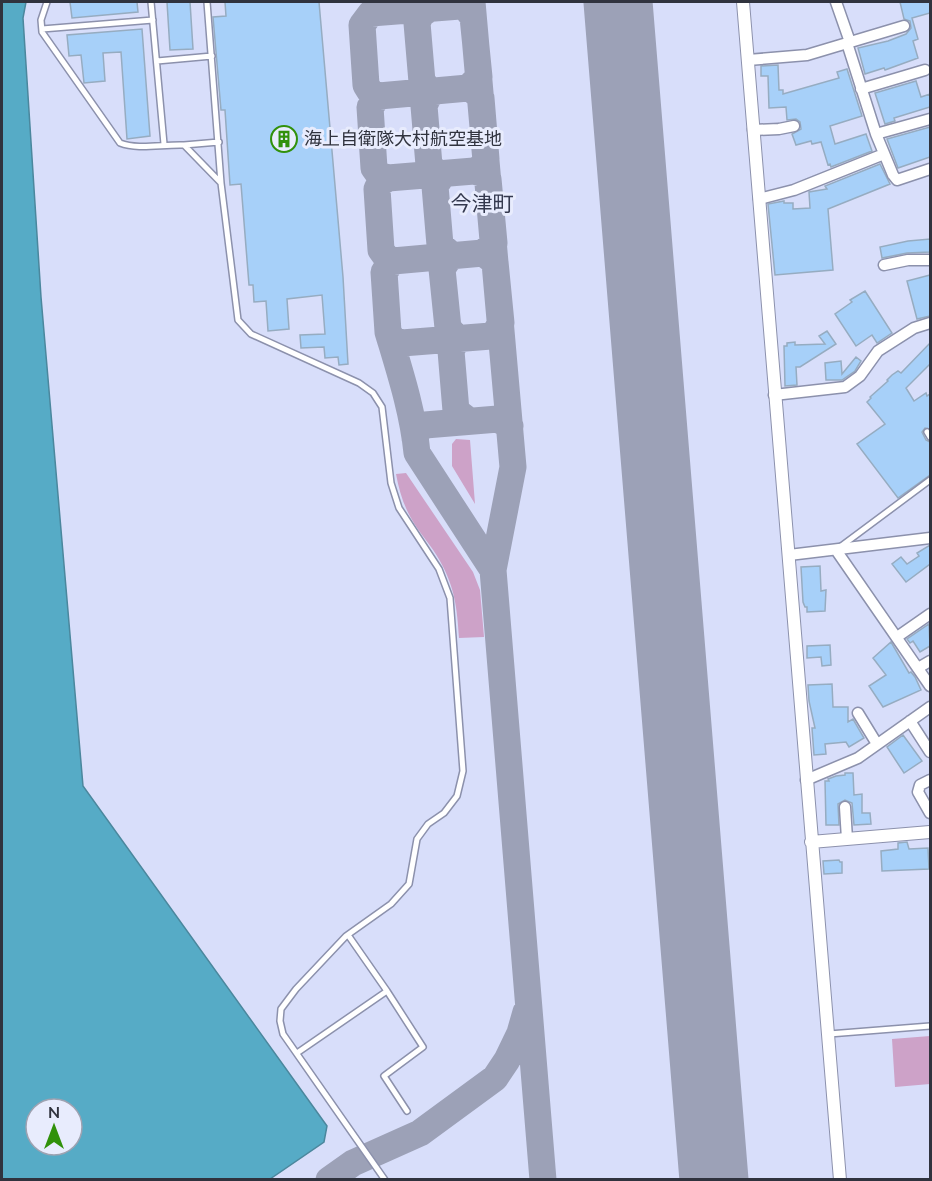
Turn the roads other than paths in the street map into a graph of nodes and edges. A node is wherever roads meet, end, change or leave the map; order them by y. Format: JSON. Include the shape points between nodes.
{"nodes":[{"id":1,"x":47,"y":2,"type":"edge"},
{"id":2,"x":151,"y":2,"type":"edge"},
{"id":3,"x":207,"y":2,"type":"edge"},
{"id":4,"x":743,"y":2,"type":"edge"},
{"id":5,"x":836,"y":2,"type":"edge"},
{"id":6,"x":153,"y":20,"type":"junction"},
{"id":7,"x":904,"y":26,"type":"dead end"},
{"id":8,"x":42,"y":29,"type":"junction"},
{"id":9,"x":849,"y":43,"type":"junction"},
{"id":10,"x":212,"y":56,"type":"junction"},
{"id":11,"x":748,"y":60,"type":"junction"},
{"id":12,"x":157,"y":61,"type":"junction"},
{"id":13,"x":925,"y":70,"type":"dead end"},
{"id":14,"x":861,"y":89,"type":"junction"},
{"id":15,"x":930,"y":120,"type":"edge"},
{"id":16,"x":794,"y":126,"type":"dead end"},
{"id":17,"x":753,"y":130,"type":"junction"},
{"id":18,"x":876,"y":134,"type":"junction"},
{"id":19,"x":219,"y":142,"type":"junction"},
{"id":20,"x":164,"y":144,"type":"junction"},
{"id":21,"x":184,"y":145,"type":"junction"},
{"id":22,"x":884,"y":154,"type":"junction"},
{"id":23,"x":930,"y":169,"type":"edge"},
{"id":24,"x":221,"y":183,"type":"junction"},
{"id":25,"x":759,"y":199,"type":"junction"},
{"id":26,"x":930,"y":260,"type":"edge"},
{"id":27,"x":884,"y":265,"type":"dead end"},
{"id":28,"x":930,"y":323,"type":"edge"},
{"id":29,"x":774,"y":395,"type":"junction"},
{"id":30,"x":930,"y":480,"type":"edge"},
{"id":31,"x":930,"y":538,"type":"edge"},
{"id":32,"x":836,"y":550,"type":"junction"},
{"id":33,"x":789,"y":555,"type":"junction"},
{"id":34,"x":930,"y":614,"type":"edge"},
{"id":35,"x":897,"y":637,"type":"junction"},
{"id":36,"x":930,"y":661,"type":"edge"},
{"id":37,"x":918,"y":668,"type":"junction"},
{"id":38,"x":930,"y":686,"type":"edge"},
{"id":39,"x":930,"y":707,"type":"edge"},
{"id":40,"x":858,"y":713,"type":"dead end"},
{"id":41,"x":910,"y":721,"type":"junction"},
{"id":42,"x":877,"y":744,"type":"junction"},
{"id":43,"x":930,"y":752,"type":"edge"},
{"id":44,"x":806,"y":780,"type":"junction"},
{"id":45,"x":930,"y":780,"type":"edge"},
{"id":46,"x":845,"y":807,"type":"dead end"},
{"id":47,"x":930,"y":813,"type":"edge"},
{"id":48,"x":930,"y":832,"type":"edge"},
{"id":49,"x":847,"y":839,"type":"junction"},
{"id":50,"x":811,"y":842,"type":"junction"},
{"id":51,"x":348,"y":935,"type":"junction"},
{"id":52,"x":387,"y":992,"type":"junction"},
{"id":53,"x":930,"y":1026,"type":"edge"},
{"id":54,"x":828,"y":1034,"type":"junction"},
{"id":55,"x":297,"y":1053,"type":"junction"},
{"id":56,"x":407,"y":1111,"type":"dead end"},
{"id":57,"x":385,"y":1179,"type":"edge"},
{"id":58,"x":840,"y":1179,"type":"edge"}],
"edges":[{"from":1,"to":8,"type":"lane"},
{"from":2,"to":6,"type":"lane"},
{"from":3,"to":10,"type":"lane"},
{"from":4,"to":11,"type":"street"},
{"from":5,"to":9,"type":"street"},
{"from":6,"to":8,"type":"lane"},
{"from":6,"to":12,"type":"lane"},
{"from":7,"to":9,"type":"street"},
{"from":8,"to":20,"type":"lane","via":[[120,143],[131,147]]},
{"from":9,"to":11,"type":"street","via":[[807,55]]},
{"from":9,"to":14,"type":"street"},
{"from":10,"to":12,"type":"lane"},
{"from":10,"to":19,"type":"lane"},
{"from":11,"to":17,"type":"street"},
{"from":12,"to":20,"type":"lane"},
{"from":13,"to":14,"type":"street"},
{"from":14,"to":18,"type":"street"},
{"from":15,"to":18,"type":"street"},
{"from":16,"to":17,"type":"street"},
{"from":17,"to":25,"type":"street"},
{"from":18,"to":22,"type":"street"},
{"from":19,"to":21,"type":"lane"},
{"from":19,"to":24,"type":"lane"},
{"from":20,"to":21,"type":"lane"},
{"from":21,"to":24,"type":"lane"},
{"from":22,"to":23,"type":"street","via":[[897,180]]},
{"from":22,"to":25,"type":"street","via":[[794,190]]},
{"from":24,"to":51,"type":"lane","via":[[238,320],[251,334],[373,393],[382,407],[391,483],[399,508],[440,568],[450,598],[463,771],[457,796],[417,839],[409,884],[391,904]]},
{"from":25,"to":29,"type":"street"},
{"from":26,"to":27,"type":"street"},
{"from":28,"to":29,"type":"street","via":[[914,328],[878,351],[860,376],[845,387]]},
{"from":29,"to":33,"type":"street"},
{"from":30,"to":32,"type":"lane"},
{"from":31,"to":32,"type":"street"},
{"from":32,"to":33,"type":"street"},
{"from":32,"to":35,"type":"street"},
{"from":33,"to":44,"type":"street"},
{"from":34,"to":35,"type":"street"},
{"from":35,"to":37,"type":"street"},
{"from":36,"to":37,"type":"street"},
{"from":37,"to":38,"type":"street"},
{"from":39,"to":41,"type":"street"},
{"from":40,"to":42,"type":"street"},
{"from":41,"to":42,"type":"street"},
{"from":41,"to":43,"type":"street"},
{"from":42,"to":44,"type":"street","via":[[858,758]]},
{"from":44,"to":50,"type":"street"},
{"from":45,"to":47,"type":"street","via":[[920,785],[918,792]]},
{"from":46,"to":49,"type":"street"},
{"from":48,"to":49,"type":"street"},
{"from":49,"to":50,"type":"street"},
{"from":50,"to":54,"type":"street"},
{"from":51,"to":52,"type":"lane"},
{"from":51,"to":55,"type":"lane","via":[[281,1009],[284,1034]]},
{"from":52,"to":55,"type":"lane"},
{"from":52,"to":56,"type":"lane","via":[[423,1047],[384,1076]]},
{"from":53,"to":54,"type":"lane"},
{"from":54,"to":58,"type":"street"},
{"from":55,"to":57,"type":"lane"}]}
